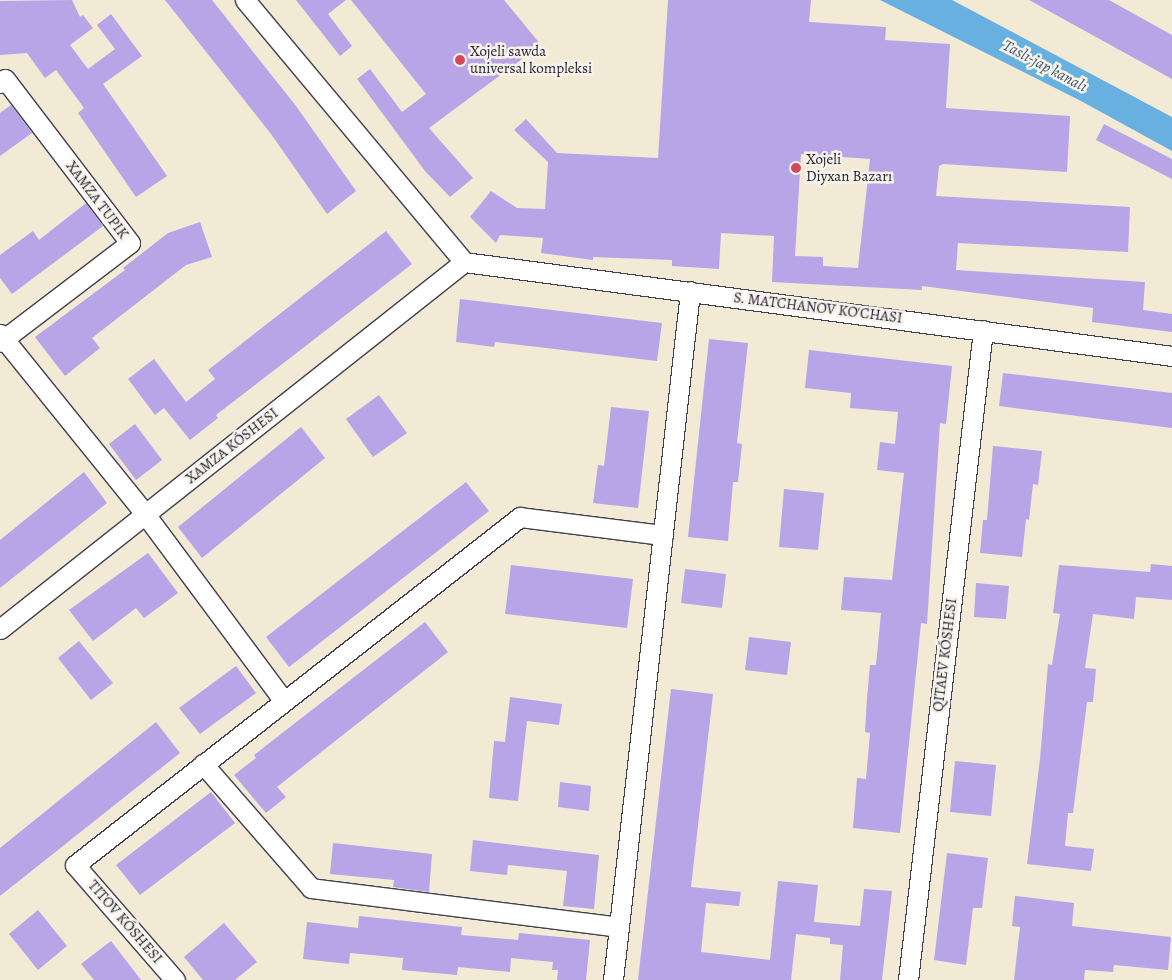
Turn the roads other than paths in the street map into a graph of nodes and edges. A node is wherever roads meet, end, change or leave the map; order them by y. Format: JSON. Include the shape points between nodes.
{"nodes":[{"id":1,"x":245,"y":0,"type":"edge"},
{"id":2,"x":0,"y":83,"type":"edge"},
{"id":3,"x":464,"y":262,"type":"junction"},
{"id":4,"x":690,"y":292,"type":"junction"},
{"id":5,"x":983,"y":330,"type":"junction"},
{"id":6,"x":1,"y":338,"type":"edge"},
{"id":7,"x":1172,"y":356,"type":"edge"},
{"id":8,"x":146,"y":514,"type":"junction"},
{"id":9,"x":663,"y":535,"type":"junction"},
{"id":10,"x":0,"y":629,"type":"edge"},
{"id":11,"x":283,"y":700,"type":"junction"},
{"id":12,"x":202,"y":764,"type":"junction"},
{"id":13,"x":619,"y":927,"type":"junction"},
{"id":14,"x":175,"y":980,"type":"edge"},
{"id":15,"x":613,"y":980,"type":"edge"},
{"id":16,"x":908,"y":980,"type":"edge"}],
"edges":[{"from":1,"to":3,"type":"street"},
{"from":2,"to":6,"type":"street","name":"XAMZA TUPIK","via":[[5,79],[130,243]]},
{"from":3,"to":4,"type":"street","name":"S. MATCHANOV KO'CHASI"},
{"from":3,"to":8,"type":"street","name":"XAMZA KÓSHESI"},
{"from":4,"to":5,"type":"street","name":"S. MATCHANOV KO'CHASI"},
{"from":4,"to":9,"type":"street"},
{"from":5,"to":7,"type":"street","name":"S. MATCHANOV KO'CHASI"},
{"from":5,"to":16,"type":"street","name":"QITAEV KÓSHESI"},
{"from":6,"to":8,"type":"street"},
{"from":8,"to":10,"type":"street","name":"XAMZA KÓSHESI"},
{"from":8,"to":11,"type":"street"},
{"from":9,"to":11,"type":"street","via":[[520,517]]},
{"from":9,"to":13,"type":"street"},
{"from":11,"to":12,"type":"street"},
{"from":12,"to":13,"type":"street","via":[[311,888]]},
{"from":12,"to":14,"type":"street","name":"TITOV KÓSHESI","via":[[75,865]]},
{"from":13,"to":15,"type":"street"}]}
